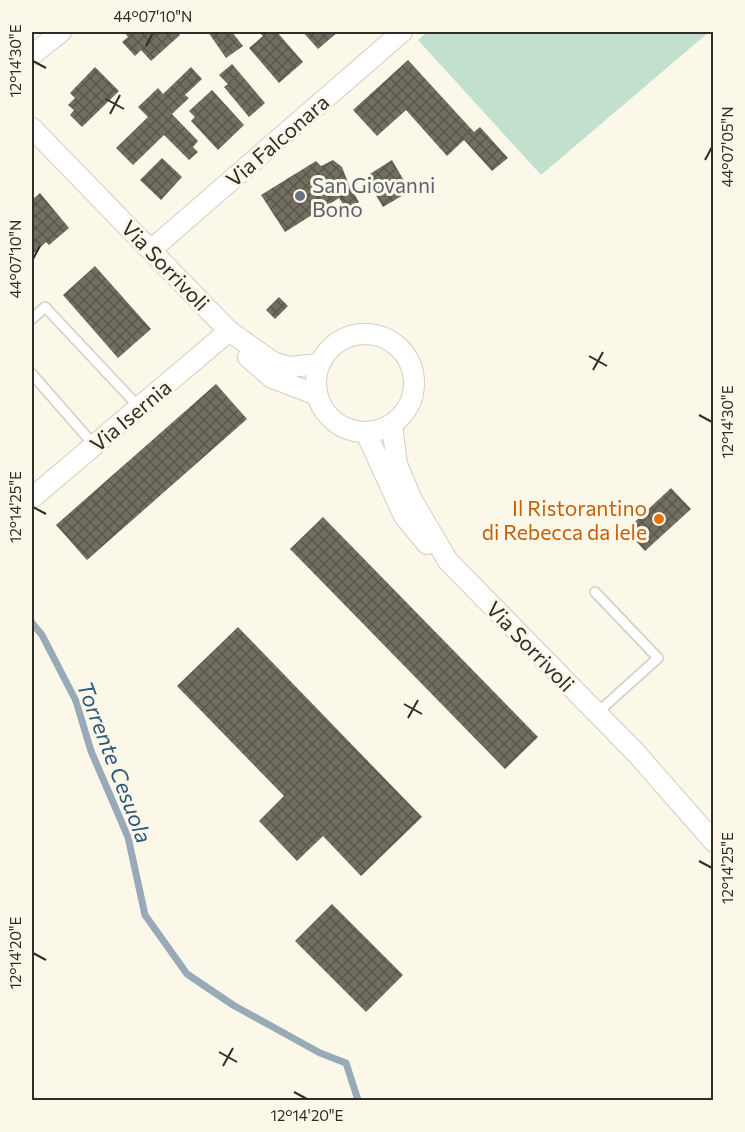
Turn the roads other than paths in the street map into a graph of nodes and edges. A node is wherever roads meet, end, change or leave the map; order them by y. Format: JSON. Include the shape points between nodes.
{"nodes":[{"id":1,"x":61,"y":32,"type":"edge"},
{"id":2,"x":402,"y":32,"type":"edge"},
{"id":3,"x":32,"y":55,"type":"edge"},
{"id":4,"x":32,"y":128,"type":"edge"},
{"id":5,"x":152,"y":249,"type":"junction"},
{"id":6,"x":32,"y":319,"type":"edge"},
{"id":7,"x":229,"y":331,"type":"junction"},
{"id":8,"x":320,"y":364,"type":"junction"},
{"id":9,"x":32,"y":374,"type":"edge"},
{"id":10,"x":317,"y":395,"type":"junction"},
{"id":11,"x":139,"y":407,"type":"junction"},
{"id":12,"x":392,"y":425,"type":"junction"},
{"id":13,"x":366,"y":433,"type":"junction"},
{"id":14,"x":94,"y":445,"type":"junction"},
{"id":15,"x":32,"y":498,"type":"edge"},
{"id":16,"x":448,"y":561,"type":"junction"},
{"id":17,"x":594,"y":592,"type":"dead end"},
{"id":18,"x":597,"y":713,"type":"junction"},
{"id":19,"x":714,"y":842,"type":"edge"}],
"edges":[{"from":1,"to":3,"type":"street"},
{"from":2,"to":5,"type":"street","name":"Via Falconara"},
{"from":4,"to":5,"type":"street","name":"Via Sorrivoli"},
{"from":5,"to":7,"type":"street","name":"Via Sorrivoli"},
{"from":6,"to":11,"type":"lane","via":[[45,307]]},
{"from":7,"to":8,"type":"street","name":"Via Sorrivoli","via":[[273,362],[289,367]]},
{"from":7,"to":10,"type":"street","via":[[237,346],[272,378]]},
{"from":7,"to":11,"type":"street","name":"Via Isernia"},
{"from":8,"to":10,"type":"street","via":[[316,374]]},
{"from":8,"to":12,"type":"street","via":[[342,339],[358,334],[374,335],[396,346],[411,365],[414,382],[412,398]]},
{"from":9,"to":14,"type":"lane"},
{"from":10,"to":13,"type":"street","via":[[335,422]]},
{"from":11,"to":14,"type":"street","name":"Via Isernia"},
{"from":12,"to":13,"type":"street"},
{"from":12,"to":16,"type":"street","name":"Via Sorrivoli","via":[[397,464],[408,491]]},
{"from":13,"to":16,"type":"street","via":[[404,516],[422,539]]},
{"from":14,"to":15,"type":"street","name":"Via Isernia"},
{"from":16,"to":18,"type":"street","name":"Via Sorrivoli"},
{"from":17,"to":18,"type":"lane","via":[[658,658]]},
{"from":18,"to":19,"type":"street","name":"Via Sorrivoli"}]}
